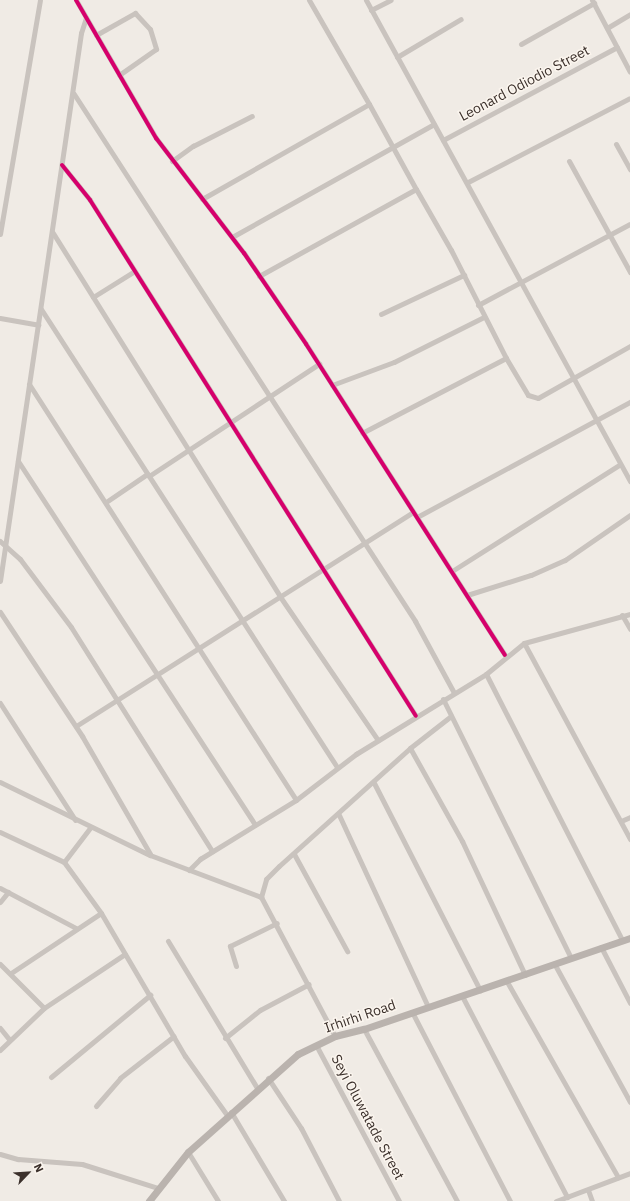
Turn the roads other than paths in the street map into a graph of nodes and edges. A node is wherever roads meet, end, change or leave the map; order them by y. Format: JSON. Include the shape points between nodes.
{"nodes":[{"id":1,"x":40,"y":0,"type":"edge"},
{"id":2,"x":76,"y":0,"type":"edge"},
{"id":3,"x":309,"y":0,"type":"edge"},
{"id":4,"x":366,"y":0,"type":"edge"},
{"id":5,"x":391,"y":0,"type":"edge"},
{"id":6,"x":593,"y":2,"type":"edge"},
{"id":7,"x":371,"y":10,"type":"junction"},
{"id":8,"x":630,"y":14,"type":"edge"},
{"id":9,"x":86,"y":18,"type":"junction"},
{"id":10,"x":461,"y":19,"type":"dead end"},
{"id":11,"x":607,"y":28,"type":"junction"},
{"id":12,"x":96,"y":35,"type":"junction"},
{"id":13,"x":521,"y":44,"type":"dead end"},
{"id":14,"x":617,"y":47,"type":"junction"},
{"id":15,"x":397,"y":57,"type":"junction"},
{"id":16,"x":630,"y":72,"type":"edge"},
{"id":17,"x":120,"y":75,"type":"junction"},
{"id":18,"x":74,"y":94,"type":"junction"},
{"id":19,"x":630,"y":98,"type":"edge"},
{"id":20,"x":369,"y":104,"type":"junction"},
{"id":21,"x":252,"y":116,"type":"dead end"},
{"id":22,"x":434,"y":124,"type":"junction"},
{"id":23,"x":443,"y":140,"type":"junction"},
{"id":24,"x":616,"y":144,"type":"dead end"},
{"id":25,"x":396,"y":148,"type":"junction"},
{"id":26,"x":172,"y":161,"type":"junction"},
{"id":27,"x":569,"y":161,"type":"dead end"},
{"id":28,"x":62,"y":165,"type":"junction"},
{"id":29,"x":630,"y":170,"type":"edge"},
{"id":30,"x":468,"y":182,"type":"junction"},
{"id":31,"x":416,"y":189,"type":"junction"},
{"id":32,"x":202,"y":199,"type":"junction"},
{"id":33,"x":630,"y":224,"type":"edge"},
{"id":34,"x":53,"y":233,"type":"junction"},
{"id":35,"x":0,"y":234,"type":"edge"},
{"id":36,"x":610,"y":235,"type":"junction"},
{"id":37,"x":232,"y":237,"type":"junction"},
{"id":38,"x":133,"y":272,"type":"junction"},
{"id":39,"x":630,"y":272,"type":"edge"},
{"id":40,"x":464,"y":275,"type":"junction"},
{"id":41,"x":259,"y":276,"type":"junction"},
{"id":42,"x":523,"y":282,"type":"junction"},
{"id":43,"x":93,"y":297,"type":"junction"},
{"id":44,"x":478,"y":305,"type":"junction"},
{"id":45,"x":41,"y":309,"type":"junction"},
{"id":46,"x":381,"y":314,"type":"dead end"},
{"id":47,"x":484,"y":317,"type":"junction"},
{"id":48,"x":0,"y":318,"type":"edge"},
{"id":49,"x":38,"y":325,"type":"junction"},
{"id":50,"x":630,"y":346,"type":"edge"},
{"id":51,"x":506,"y":358,"type":"junction"},
{"id":52,"x":319,"y":364,"type":"junction"},
{"id":53,"x":574,"y":380,"type":"junction"},
{"id":54,"x":29,"y":384,"type":"junction"},
{"id":55,"x":332,"y":385,"type":"junction"},
{"id":56,"x":267,"y":396,"type":"junction"},
{"id":57,"x":630,"y":402,"type":"edge"},
{"id":58,"x":228,"y":421,"type":"junction"},
{"id":59,"x":596,"y":422,"type":"junction"},
{"id":60,"x":362,"y":433,"type":"junction"},
{"id":61,"x":189,"y":448,"type":"junction"},
{"id":62,"x":18,"y":462,"type":"junction"},
{"id":63,"x":619,"y":465,"type":"junction"},
{"id":64,"x":148,"y":475,"type":"junction"},
{"id":65,"x":630,"y":481,"type":"edge"},
{"id":66,"x":106,"y":502,"type":"junction"},
{"id":67,"x":413,"y":512,"type":"junction"},
{"id":68,"x":630,"y":515,"type":"edge"},
{"id":69,"x":417,"y":517,"type":"junction"},
{"id":70,"x":2,"y":541,"type":"edge"},
{"id":71,"x":364,"y":543,"type":"junction"},
{"id":72,"x":321,"y":569,"type":"junction"},
{"id":73,"x":452,"y":571,"type":"junction"},
{"id":74,"x":0,"y":581,"type":"edge"},
{"id":75,"x":467,"y":595,"type":"junction"},
{"id":76,"x":281,"y":598,"type":"junction"},
{"id":77,"x":0,"y":612,"type":"edge"},
{"id":78,"x":630,"y":614,"type":"edge"},
{"id":79,"x":622,"y":615,"type":"junction"},
{"id":80,"x":240,"y":622,"type":"junction"},
{"id":81,"x":630,"y":629,"type":"edge"},
{"id":82,"x":524,"y":643,"type":"junction"},
{"id":83,"x":197,"y":650,"type":"junction"},
{"id":84,"x":506,"y":655,"type":"junction"},
{"id":85,"x":486,"y":674,"type":"junction"},
{"id":86,"x":159,"y":676,"type":"junction"},
{"id":87,"x":453,"y":692,"type":"junction"},
{"id":88,"x":442,"y":698,"type":"junction"},
{"id":89,"x":120,"y":701,"type":"junction"},
{"id":90,"x":0,"y":704,"type":"edge"},
{"id":91,"x":416,"y":716,"type":"junction"},
{"id":92,"x":451,"y":716,"type":"junction"},
{"id":93,"x":76,"y":726,"type":"junction"},
{"id":94,"x":378,"y":740,"type":"junction"},
{"id":95,"x":410,"y":748,"type":"junction"},
{"id":96,"x":337,"y":767,"type":"junction"},
{"id":97,"x":0,"y":782,"type":"edge"},
{"id":98,"x":374,"y":783,"type":"junction"},
{"id":99,"x":296,"y":800,"type":"junction"},
{"id":100,"x":339,"y":815,"type":"junction"},
{"id":101,"x":630,"y":817,"type":"edge"},
{"id":102,"x":75,"y":820,"type":"junction"},
{"id":103,"x":621,"y":821,"type":"junction"},
{"id":104,"x":255,"y":825,"type":"junction"},
{"id":105,"x":90,"y":828,"type":"junction"},
{"id":106,"x":0,"y":832,"type":"edge"},
{"id":107,"x":630,"y":840,"type":"edge"},
{"id":108,"x":212,"y":851,"type":"junction"},
{"id":109,"x":294,"y":854,"type":"junction"},
{"id":110,"x":150,"y":855,"type":"junction"},
{"id":111,"x":64,"y":862,"type":"junction"},
{"id":112,"x":189,"y":870,"type":"junction"},
{"id":113,"x":0,"y":888,"type":"edge"},
{"id":114,"x":8,"y":892,"type":"junction"},
{"id":115,"x":261,"y":897,"type":"junction"},
{"id":116,"x":0,"y":902,"type":"edge"},
{"id":117,"x":101,"y":913,"type":"junction"},
{"id":118,"x":277,"y":923,"type":"junction"},
{"id":119,"x":76,"y":928,"type":"junction"},
{"id":120,"x":630,"y":938,"type":"edge"},
{"id":121,"x":622,"y":940,"type":"junction"},
{"id":122,"x":168,"y":941,"type":"dead end"},
{"id":123,"x":601,"y":947,"type":"junction"},
{"id":124,"x":348,"y":951,"type":"dead end"},
{"id":125,"x":125,"y":954,"type":"junction"},
{"id":126,"x":571,"y":958,"type":"junction"},
{"id":127,"x":0,"y":964,"type":"edge"},
{"id":128,"x":555,"y":965,"type":"junction"},
{"id":129,"x":236,"y":966,"type":"dead end"},
{"id":130,"x":11,"y":973,"type":"junction"},
{"id":131,"x":525,"y":975,"type":"junction"},
{"id":132,"x":506,"y":980,"type":"junction"},
{"id":133,"x":309,"y":984,"type":"junction"},
{"id":134,"x":480,"y":990,"type":"junction"},
{"id":135,"x":150,"y":995,"type":"junction"},
{"id":136,"x":462,"y":996,"type":"junction"},
{"id":137,"x":630,"y":1003,"type":"edge"},
{"id":138,"x":428,"y":1007,"type":"junction"},
{"id":139,"x":44,"y":1008,"type":"junction"},
{"id":140,"x":412,"y":1012,"type":"junction"},
{"id":141,"x":0,"y":1028,"type":"edge"},
{"id":142,"x":364,"y":1029,"type":"junction"},
{"id":143,"x":174,"y":1036,"type":"junction"},
{"id":144,"x":335,"y":1036,"type":"junction"},
{"id":145,"x":225,"y":1038,"type":"junction"},
{"id":146,"x":9,"y":1039,"type":"junction"},
{"id":147,"x":316,"y":1045,"type":"junction"},
{"id":148,"x":0,"y":1050,"type":"edge"},
{"id":149,"x":51,"y":1076,"type":"dead end"},
{"id":150,"x":268,"y":1078,"type":"junction"},
{"id":151,"x":257,"y":1088,"type":"junction"},
{"id":152,"x":630,"y":1102,"type":"edge"},
{"id":153,"x":96,"y":1106,"type":"dead end"},
{"id":154,"x":229,"y":1113,"type":"junction"},
{"id":155,"x":188,"y":1152,"type":"junction"},
{"id":156,"x":0,"y":1154,"type":"edge"},
{"id":157,"x":630,"y":1173,"type":"edge"},
{"id":158,"x":618,"y":1177,"type":"junction"},
{"id":159,"x":158,"y":1188,"type":"junction"},
{"id":160,"x":588,"y":1190,"type":"junction"},
{"id":161,"x":567,"y":1197,"type":"junction"},
{"id":162,"x":149,"y":1201,"type":"edge"},
{"id":163,"x":218,"y":1201,"type":"edge"},
{"id":164,"x":284,"y":1201,"type":"edge"},
{"id":165,"x":339,"y":1201,"type":"edge"},
{"id":166,"x":399,"y":1201,"type":"edge"},
{"id":167,"x":457,"y":1201,"type":"edge"},
{"id":168,"x":510,"y":1201,"type":"edge"},
{"id":169,"x":556,"y":1201,"type":"edge"},
{"id":170,"x":592,"y":1201,"type":"edge"}],
"edges":[{"from":1,"to":35,"type":"street"},
{"from":2,"to":9,"type":"street"},
{"from":3,"to":20,"type":"street"},
{"from":4,"to":7,"type":"street"},
{"from":5,"to":7,"type":"street"},
{"from":6,"to":11,"type":"street"},
{"from":6,"to":13,"type":"street"},
{"from":7,"to":15,"type":"street"},
{"from":8,"to":11,"type":"street"},
{"from":9,"to":12,"type":"street"},
{"from":9,"to":18,"type":"street"},
{"from":10,"to":15,"type":"street"},
{"from":11,"to":14,"type":"street"},
{"from":12,"to":17,"type":"street"},
{"from":12,"to":17,"type":"street","via":[[135,13],[150,29],[156,49]]},
{"from":14,"to":16,"type":"street"},
{"from":14,"to":23,"type":"street","name":"Leonard Odiodio Street"},
{"from":15,"to":22,"type":"street"},
{"from":17,"to":26,"type":"street"},
{"from":18,"to":28,"type":"street"},
{"from":18,"to":56,"type":"street"},
{"from":19,"to":30,"type":"street"},
{"from":20,"to":25,"type":"street"},
{"from":20,"to":32,"type":"street"},
{"from":21,"to":26,"type":"street","via":[[193,146]]},
{"from":22,"to":23,"type":"street"},
{"from":22,"to":25,"type":"street"},
{"from":23,"to":30,"type":"street"},
{"from":24,"to":29,"type":"street"},
{"from":25,"to":31,"type":"street"},
{"from":25,"to":37,"type":"street"},
{"from":26,"to":32,"type":"street"},
{"from":27,"to":36,"type":"street"},
{"from":28,"to":34,"type":"street"},
{"from":28,"to":38,"type":"street","via":[[90,200]]},
{"from":30,"to":42,"type":"street"},
{"from":31,"to":40,"type":"street"},
{"from":31,"to":41,"type":"street"},
{"from":32,"to":37,"type":"street"},
{"from":33,"to":36,"type":"street"},
{"from":34,"to":43,"type":"street"},
{"from":34,"to":45,"type":"street"},
{"from":36,"to":39,"type":"street"},
{"from":36,"to":42,"type":"street"},
{"from":37,"to":41,"type":"street"},
{"from":38,"to":43,"type":"street"},
{"from":38,"to":58,"type":"street"},
{"from":40,"to":44,"type":"street"},
{"from":40,"to":46,"type":"street"},
{"from":41,"to":52,"type":"street"},
{"from":42,"to":44,"type":"street"},
{"from":42,"to":53,"type":"street"},
{"from":43,"to":61,"type":"street"},
{"from":44,"to":47,"type":"street"},
{"from":45,"to":49,"type":"street"},
{"from":45,"to":64,"type":"street"},
{"from":47,"to":51,"type":"street"},
{"from":47,"to":55,"type":"street","via":[[394,362]]},
{"from":48,"to":49,"type":"street"},
{"from":49,"to":54,"type":"street"},
{"from":50,"to":53,"type":"street"},
{"from":51,"to":53,"type":"street","via":[[532,398]]},
{"from":51,"to":60,"type":"street"},
{"from":52,"to":55,"type":"street"},
{"from":52,"to":56,"type":"street"},
{"from":53,"to":59,"type":"street"},
{"from":54,"to":62,"type":"street"},
{"from":54,"to":66,"type":"street"},
{"from":55,"to":60,"type":"street"},
{"from":56,"to":58,"type":"street"},
{"from":56,"to":71,"type":"street"},
{"from":57,"to":59,"type":"street"},
{"from":58,"to":61,"type":"street"},
{"from":58,"to":72,"type":"street"},
{"from":59,"to":63,"type":"street"},
{"from":59,"to":69,"type":"street"},
{"from":60,"to":67,"type":"street"},
{"from":61,"to":64,"type":"street"},
{"from":61,"to":76,"type":"street"},
{"from":62,"to":70,"type":"street"},
{"from":62,"to":86,"type":"street"},
{"from":63,"to":65,"type":"street"},
{"from":63,"to":73,"type":"street"},
{"from":64,"to":66,"type":"street"},
{"from":64,"to":80,"type":"street"},
{"from":66,"to":83,"type":"street"},
{"from":67,"to":69,"type":"street"},
{"from":67,"to":71,"type":"street"},
{"from":68,"to":75,"type":"street","via":[[565,560],[531,575]]},
{"from":69,"to":73,"type":"street"},
{"from":70,"to":74,"type":"street"},
{"from":70,"to":89,"type":"street","via":[[71,627]]},
{"from":71,"to":72,"type":"street"},
{"from":71,"to":87,"type":"street","via":[[414,621]]},
{"from":72,"to":76,"type":"street"},
{"from":72,"to":91,"type":"street"},
{"from":73,"to":75,"type":"street"},
{"from":75,"to":84,"type":"street"},
{"from":76,"to":80,"type":"street"},
{"from":76,"to":94,"type":"street"},
{"from":77,"to":93,"type":"street"},
{"from":78,"to":79,"type":"street"},
{"from":79,"to":81,"type":"street"},
{"from":79,"to":82,"type":"street"},
{"from":80,"to":83,"type":"street"},
{"from":80,"to":96,"type":"street"},
{"from":82,"to":84,"type":"street"},
{"from":82,"to":103,"type":"street","via":[[587,766]]},
{"from":83,"to":86,"type":"street"},
{"from":83,"to":99,"type":"street"},
{"from":84,"to":85,"type":"street"},
{"from":85,"to":87,"type":"street"},
{"from":85,"to":121,"type":"street"},
{"from":86,"to":89,"type":"street"},
{"from":86,"to":104,"type":"street"},
{"from":87,"to":88,"type":"street"},
{"from":88,"to":91,"type":"street"},
{"from":88,"to":92,"type":"street"},
{"from":89,"to":93,"type":"street"},
{"from":89,"to":108,"type":"street","via":[[170,789]]},
{"from":90,"to":102,"type":"street"},
{"from":91,"to":94,"type":"street"},
{"from":92,"to":95,"type":"street"},
{"from":92,"to":126,"type":"street"},
{"from":93,"to":110,"type":"street"},
{"from":94,"to":96,"type":"street"},
{"from":95,"to":98,"type":"street"},
{"from":95,"to":131,"type":"street","via":[[462,841]]},
{"from":96,"to":99,"type":"street"},
{"from":97,"to":102,"type":"street"},
{"from":98,"to":100,"type":"street"},
{"from":98,"to":134,"type":"street"},
{"from":99,"to":104,"type":"street"},
{"from":100,"to":109,"type":"street"},
{"from":100,"to":138,"type":"street"},
{"from":101,"to":103,"type":"street"},
{"from":102,"to":105,"type":"street"},
{"from":103,"to":107,"type":"street"},
{"from":104,"to":108,"type":"street"},
{"from":105,"to":110,"type":"street"},
{"from":105,"to":111,"type":"street"},
{"from":106,"to":111,"type":"street"},
{"from":108,"to":112,"type":"street"},
{"from":109,"to":115,"type":"street","via":[[266,879]]},
{"from":109,"to":124,"type":"street"},
{"from":110,"to":112,"type":"street"},
{"from":111,"to":117,"type":"street"},
{"from":112,"to":115,"type":"street"},
{"from":113,"to":114,"type":"street"},
{"from":114,"to":116,"type":"street"},
{"from":114,"to":119,"type":"street"},
{"from":115,"to":118,"type":"street"},
{"from":117,"to":119,"type":"street"},
{"from":117,"to":125,"type":"street"},
{"from":118,"to":129,"type":"street","via":[[230,946]]},
{"from":118,"to":133,"type":"street"},
{"from":119,"to":130,"type":"street"},
{"from":120,"to":121,"type":"street","name":"Irhirhi Road"},
{"from":121,"to":123,"type":"street","name":"Irhirhi Road"},
{"from":122,"to":145,"type":"street"},
{"from":123,"to":126,"type":"street","name":"Irhirhi Road"},
{"from":123,"to":137,"type":"street"},
{"from":125,"to":135,"type":"street"},
{"from":125,"to":139,"type":"street"},
{"from":126,"to":128,"type":"street","name":"Irhirhi Road"},
{"from":127,"to":130,"type":"street"},
{"from":128,"to":131,"type":"street","name":"Irhirhi Road"},
{"from":128,"to":152,"type":"street"},
{"from":130,"to":139,"type":"street"},
{"from":131,"to":132,"type":"street","name":"Irhirhi Road"},
{"from":132,"to":134,"type":"street","name":"Irhirhi Road"},
{"from":132,"to":158,"type":"street"},
{"from":133,"to":144,"type":"street"},
{"from":133,"to":145,"type":"street","via":[[260,1010]]},
{"from":134,"to":136,"type":"street","name":"Irhirhi Road"},
{"from":135,"to":143,"type":"street"},
{"from":135,"to":149,"type":"street"},
{"from":136,"to":138,"type":"street","name":"Irhirhi Road"},
{"from":136,"to":161,"type":"street"},
{"from":138,"to":140,"type":"street","name":"Irhirhi Road"},
{"from":139,"to":146,"type":"street"},
{"from":140,"to":142,"type":"street","name":"Irhirhi Road"},
{"from":140,"to":168,"type":"street"},
{"from":141,"to":146,"type":"street"},
{"from":142,"to":144,"type":"street","name":"Irhirhi Road"},
{"from":142,"to":167,"type":"street"},
{"from":143,"to":153,"type":"street","via":[[120,1078]]},
{"from":143,"to":154,"type":"street"},
{"from":144,"to":147,"type":"street","name":"Irhirhi Road"},
{"from":145,"to":151,"type":"street"},
{"from":146,"to":148,"type":"street"},
{"from":147,"to":150,"type":"street","name":"Irhirhi Road","via":[[298,1054]]},
{"from":147,"to":166,"type":"street","name":"Seyi Oluwatade Street"},
{"from":150,"to":151,"type":"street","name":"Irhirhi Road"},
{"from":150,"to":165,"type":"street","via":[[301,1128]]},
{"from":151,"to":154,"type":"street","name":"Irhirhi Road"},
{"from":154,"to":155,"type":"street","name":"Irhirhi Road"},
{"from":154,"to":164,"type":"street"},
{"from":155,"to":159,"type":"street","name":"Irhirhi Road"},
{"from":155,"to":163,"type":"street"},
{"from":156,"to":159,"type":"street","via":[[18,1159],[82,1164]]},
{"from":157,"to":158,"type":"street"},
{"from":158,"to":160,"type":"street"},
{"from":159,"to":162,"type":"street","name":"Irhirhi Road"},
{"from":160,"to":161,"type":"street"},
{"from":160,"to":170,"type":"street"},
{"from":161,"to":169,"type":"street"}]}
